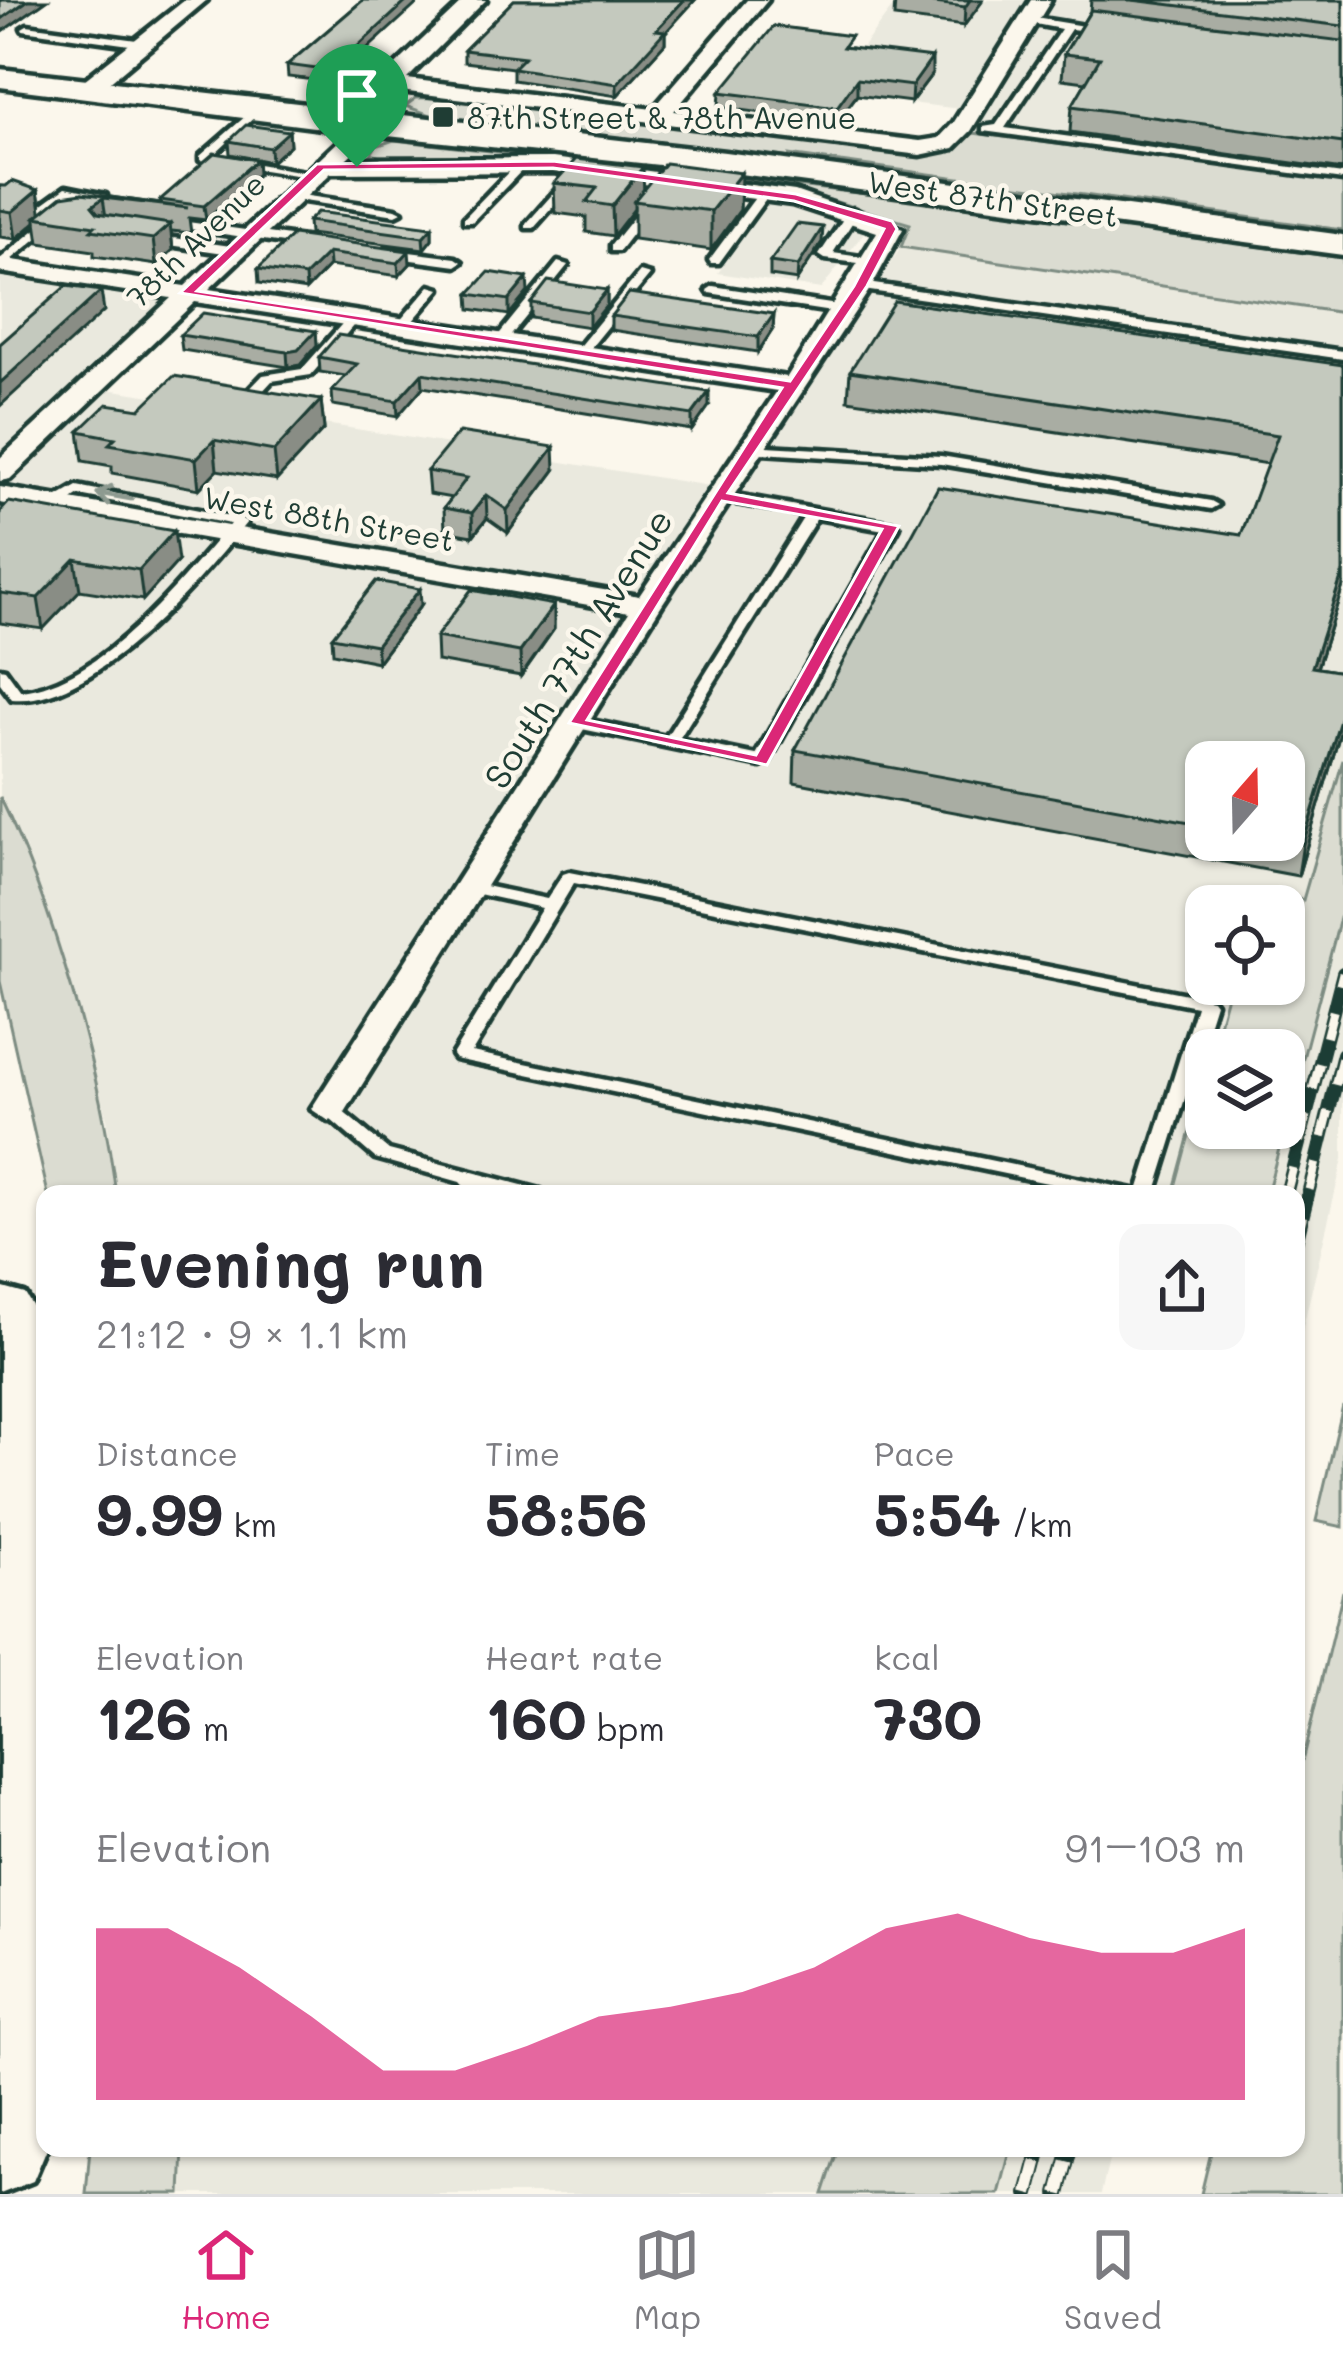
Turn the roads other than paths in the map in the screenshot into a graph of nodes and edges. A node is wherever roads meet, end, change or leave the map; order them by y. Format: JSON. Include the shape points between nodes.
{"nodes":[{"id":1,"x":197,"y":0,"type":"edge"},
{"id":2,"x":476,"y":0,"type":"edge"},
{"id":3,"x":758,"y":0,"type":"edge"},
{"id":4,"x":1035,"y":10,"type":"edge"},
{"id":5,"x":1061,"y":24,"type":"junction"},
{"id":6,"x":27,"y":28,"type":"dead end"},
{"id":7,"x":1114,"y":31,"type":"edge"},
{"id":8,"x":144,"y":44,"type":"junction"},
{"id":9,"x":0,"y":78,"type":"edge"},
{"id":10,"x":390,"y":83,"type":"junction"},
{"id":11,"x":87,"y":89,"type":"junction"},
{"id":12,"x":256,"y":111,"type":"junction"},
{"id":13,"x":657,"y":118,"type":"junction"},
{"id":14,"x":368,"y":125,"type":"junction"},
{"id":15,"x":987,"y":129,"type":"junction"},
{"id":16,"x":954,"y":134,"type":"junction"},
{"id":17,"x":523,"y":163,"type":"junction"},
{"id":18,"x":581,"y":168,"type":"junction"},
{"id":19,"x":316,"y":171,"type":"junction"},
{"id":20,"x":1343,"y":176,"type":"edge"},
{"id":21,"x":669,"y":180,"type":"junction"},
{"id":22,"x":764,"y":193,"type":"junction"},
{"id":23,"x":288,"y":196,"type":"junction"},
{"id":24,"x":396,"y":212,"type":"dead end"},
{"id":25,"x":854,"y":212,"type":"junction"},
{"id":26,"x":62,"y":213,"type":"edge"},
{"id":27,"x":140,"y":219,"type":"edge"},
{"id":28,"x":468,"y":220,"type":"dead end"},
{"id":29,"x":530,"y":226,"type":"dead end"},
{"id":30,"x":147,"y":238,"type":"edge"},
{"id":31,"x":240,"y":243,"type":"junction"},
{"id":32,"x":317,"y":244,"type":"edge"},
{"id":33,"x":1343,"y":245,"type":"edge"},
{"id":34,"x":615,"y":248,"type":"dead end"},
{"id":35,"x":364,"y":250,"type":"edge"},
{"id":36,"x":825,"y":255,"type":"junction"},
{"id":37,"x":715,"y":260,"type":"dead end"},
{"id":38,"x":0,"y":265,"type":"edge"},
{"id":39,"x":562,"y":265,"type":"dead end"},
{"id":40,"x":811,"y":274,"type":"dead end"},
{"id":41,"x":644,"y":275,"type":"dead end"},
{"id":42,"x":858,"y":286,"type":"junction"},
{"id":43,"x":713,"y":290,"type":"dead end"},
{"id":44,"x":187,"y":293,"type":"junction"},
{"id":45,"x":352,"y":319,"type":"junction"},
{"id":46,"x":402,"y":326,"type":"junction"},
{"id":47,"x":500,"y":340,"type":"junction"},
{"id":48,"x":580,"y":353,"type":"junction"},
{"id":49,"x":1343,"y":355,"type":"edge"},
{"id":50,"x":790,"y":385,"type":"junction"},
{"id":51,"x":243,"y":404,"type":"edge"},
{"id":52,"x":749,"y":449,"type":"junction"},
{"id":53,"x":0,"y":473,"type":"edge"},
{"id":54,"x":0,"y":495,"type":"edge"},
{"id":55,"x":719,"y":496,"type":"junction"},
{"id":56,"x":1210,"y":505,"type":"dead end"},
{"id":57,"x":813,"y":513,"type":"junction"},
{"id":58,"x":229,"y":534,"type":"junction"},
{"id":59,"x":647,"y":606,"type":"junction"},
{"id":60,"x":0,"y":672,"type":"edge"},
{"id":61,"x":577,"y":723,"type":"junction"},
{"id":62,"x":670,"y":742,"type":"junction"},
{"id":63,"x":471,"y":887,"type":"junction"},
{"id":64,"x":552,"y":905,"type":"junction"},
{"id":65,"x":329,"y":1109,"type":"joint"},
{"id":66,"x":467,"y":1178,"type":"junction"},
{"id":67,"x":474,"y":1185,"type":"edge"},
{"id":68,"x":496,"y":1185,"type":"edge"},
{"id":69,"x":1087,"y":1185,"type":"edge"},
{"id":70,"x":1149,"y":1185,"type":"edge"},
{"id":71,"x":0,"y":1312,"type":"edge"},
{"id":72,"x":0,"y":2151,"type":"edge"}],
"edges":[{"from":1,"to":8,"type":"street"},
{"from":2,"to":10,"type":"street","name":"78th Avenue"},
{"from":3,"to":13,"type":"street"},
{"from":4,"to":5,"type":"lane"},
{"from":4,"to":16,"type":"street"},
{"from":5,"to":7,"type":"lane"},
{"from":5,"to":15,"type":"lane","via":[[1067,27],[1000,128]]},
{"from":6,"to":8,"type":"lane"},
{"from":8,"to":11,"type":"street"},
{"from":9,"to":11,"type":"main road","name":"West 87th Street"},
{"from":10,"to":13,"type":"street"},
{"from":10,"to":14,"type":"street","name":"78th Avenue"},
{"from":11,"to":12,"type":"main road","name":"West 87th Street"},
{"from":12,"to":14,"type":"main road","name":"West 87th Street"},
{"from":12,"to":19,"type":"lane","via":[[204,158]]},
{"from":13,"to":16,"type":"street","via":[[883,148]]},
{"from":14,"to":19,"type":"street","name":"78th Avenue"},
{"from":14,"to":33,"type":"main road","name":"West 87th Street","via":[[725,162]]},
{"from":15,"to":16,"type":"lane"},
{"from":15,"to":20,"type":"lane"},
{"from":17,"to":18,"type":"street"},
{"from":17,"to":19,"type":"street"},
{"from":17,"to":28,"type":"lane"},
{"from":18,"to":21,"type":"street"},
{"from":18,"to":29,"type":"lane"},
{"from":19,"to":23,"type":"street","name":"78th Avenue"},
{"from":21,"to":22,"type":"street"},
{"from":21,"to":34,"type":"lane"},
{"from":22,"to":25,"type":"street"},
{"from":22,"to":37,"type":"lane"},
{"from":23,"to":24,"type":"lane"},
{"from":23,"to":31,"type":"street","name":"78th Avenue"},
{"from":25,"to":36,"type":"lane"},
{"from":25,"to":42,"type":"street","name":"South 77th Avenue","via":[[891,229]]},
{"from":26,"to":38,"type":"lane"},
{"from":27,"to":31,"type":"lane"},
{"from":30,"to":31,"type":"lane"},
{"from":31,"to":32,"type":"lane"},
{"from":31,"to":44,"type":"street","name":"78th Avenue"},
{"from":35,"to":46,"type":"lane","via":[[455,262]]},
{"from":36,"to":40,"type":"lane"},
{"from":36,"to":42,"type":"lane"},
{"from":38,"to":44,"type":"street"},
{"from":39,"to":47,"type":"lane"},
{"from":41,"to":48,"type":"lane"},
{"from":42,"to":43,"type":"lane"},
{"from":42,"to":49,"type":"lane"},
{"from":42,"to":50,"type":"street","name":"South 77th Avenue"},
{"from":44,"to":45,"type":"street"},
{"from":44,"to":53,"type":"street","name":"78th Avenue"},
{"from":45,"to":46,"type":"street"},
{"from":45,"to":51,"type":"lane","via":[[306,372],[268,378]]},
{"from":46,"to":47,"type":"street"},
{"from":47,"to":48,"type":"street"},
{"from":48,"to":50,"type":"street"},
{"from":50,"to":52,"type":"street","name":"South 77th Avenue"},
{"from":52,"to":55,"type":"street","name":"South 77th Avenue"},
{"from":52,"to":56,"type":"lane","via":[[941,460]]},
{"from":54,"to":58,"type":"street","name":"West 88th Street","via":[[168,515]]},
{"from":55,"to":57,"type":"lane"},
{"from":55,"to":59,"type":"street","name":"South 77th Avenue"},
{"from":57,"to":62,"type":"lane"},
{"from":57,"to":62,"type":"lane","via":[[892,526],[761,761]]},
{"from":58,"to":59,"type":"street","name":"West 88th Street"},
{"from":58,"to":60,"type":"lane","via":[[132,636],[45,696],[17,696]]},
{"from":59,"to":61,"type":"street","name":"South 77th Avenue"},
{"from":61,"to":62,"type":"lane"},
{"from":61,"to":63,"type":"street","name":"South 77th Avenue"},
{"from":63,"to":64,"type":"lane"},
{"from":63,"to":65,"type":"street","name":"South 77th Avenue"},
{"from":64,"to":69,"type":"lane","via":[[461,1055]]},
{"from":64,"to":70,"type":"lane","via":[[569,877],[1206,1003]]},
{"from":65,"to":66,"type":"lane","via":[[382,1154]]},
{"from":66,"to":67,"type":"lane"},
{"from":66,"to":68,"type":"lane"},
{"from":71,"to":72,"type":"highway","via":[[27,1583],[19,1954]]}]}
